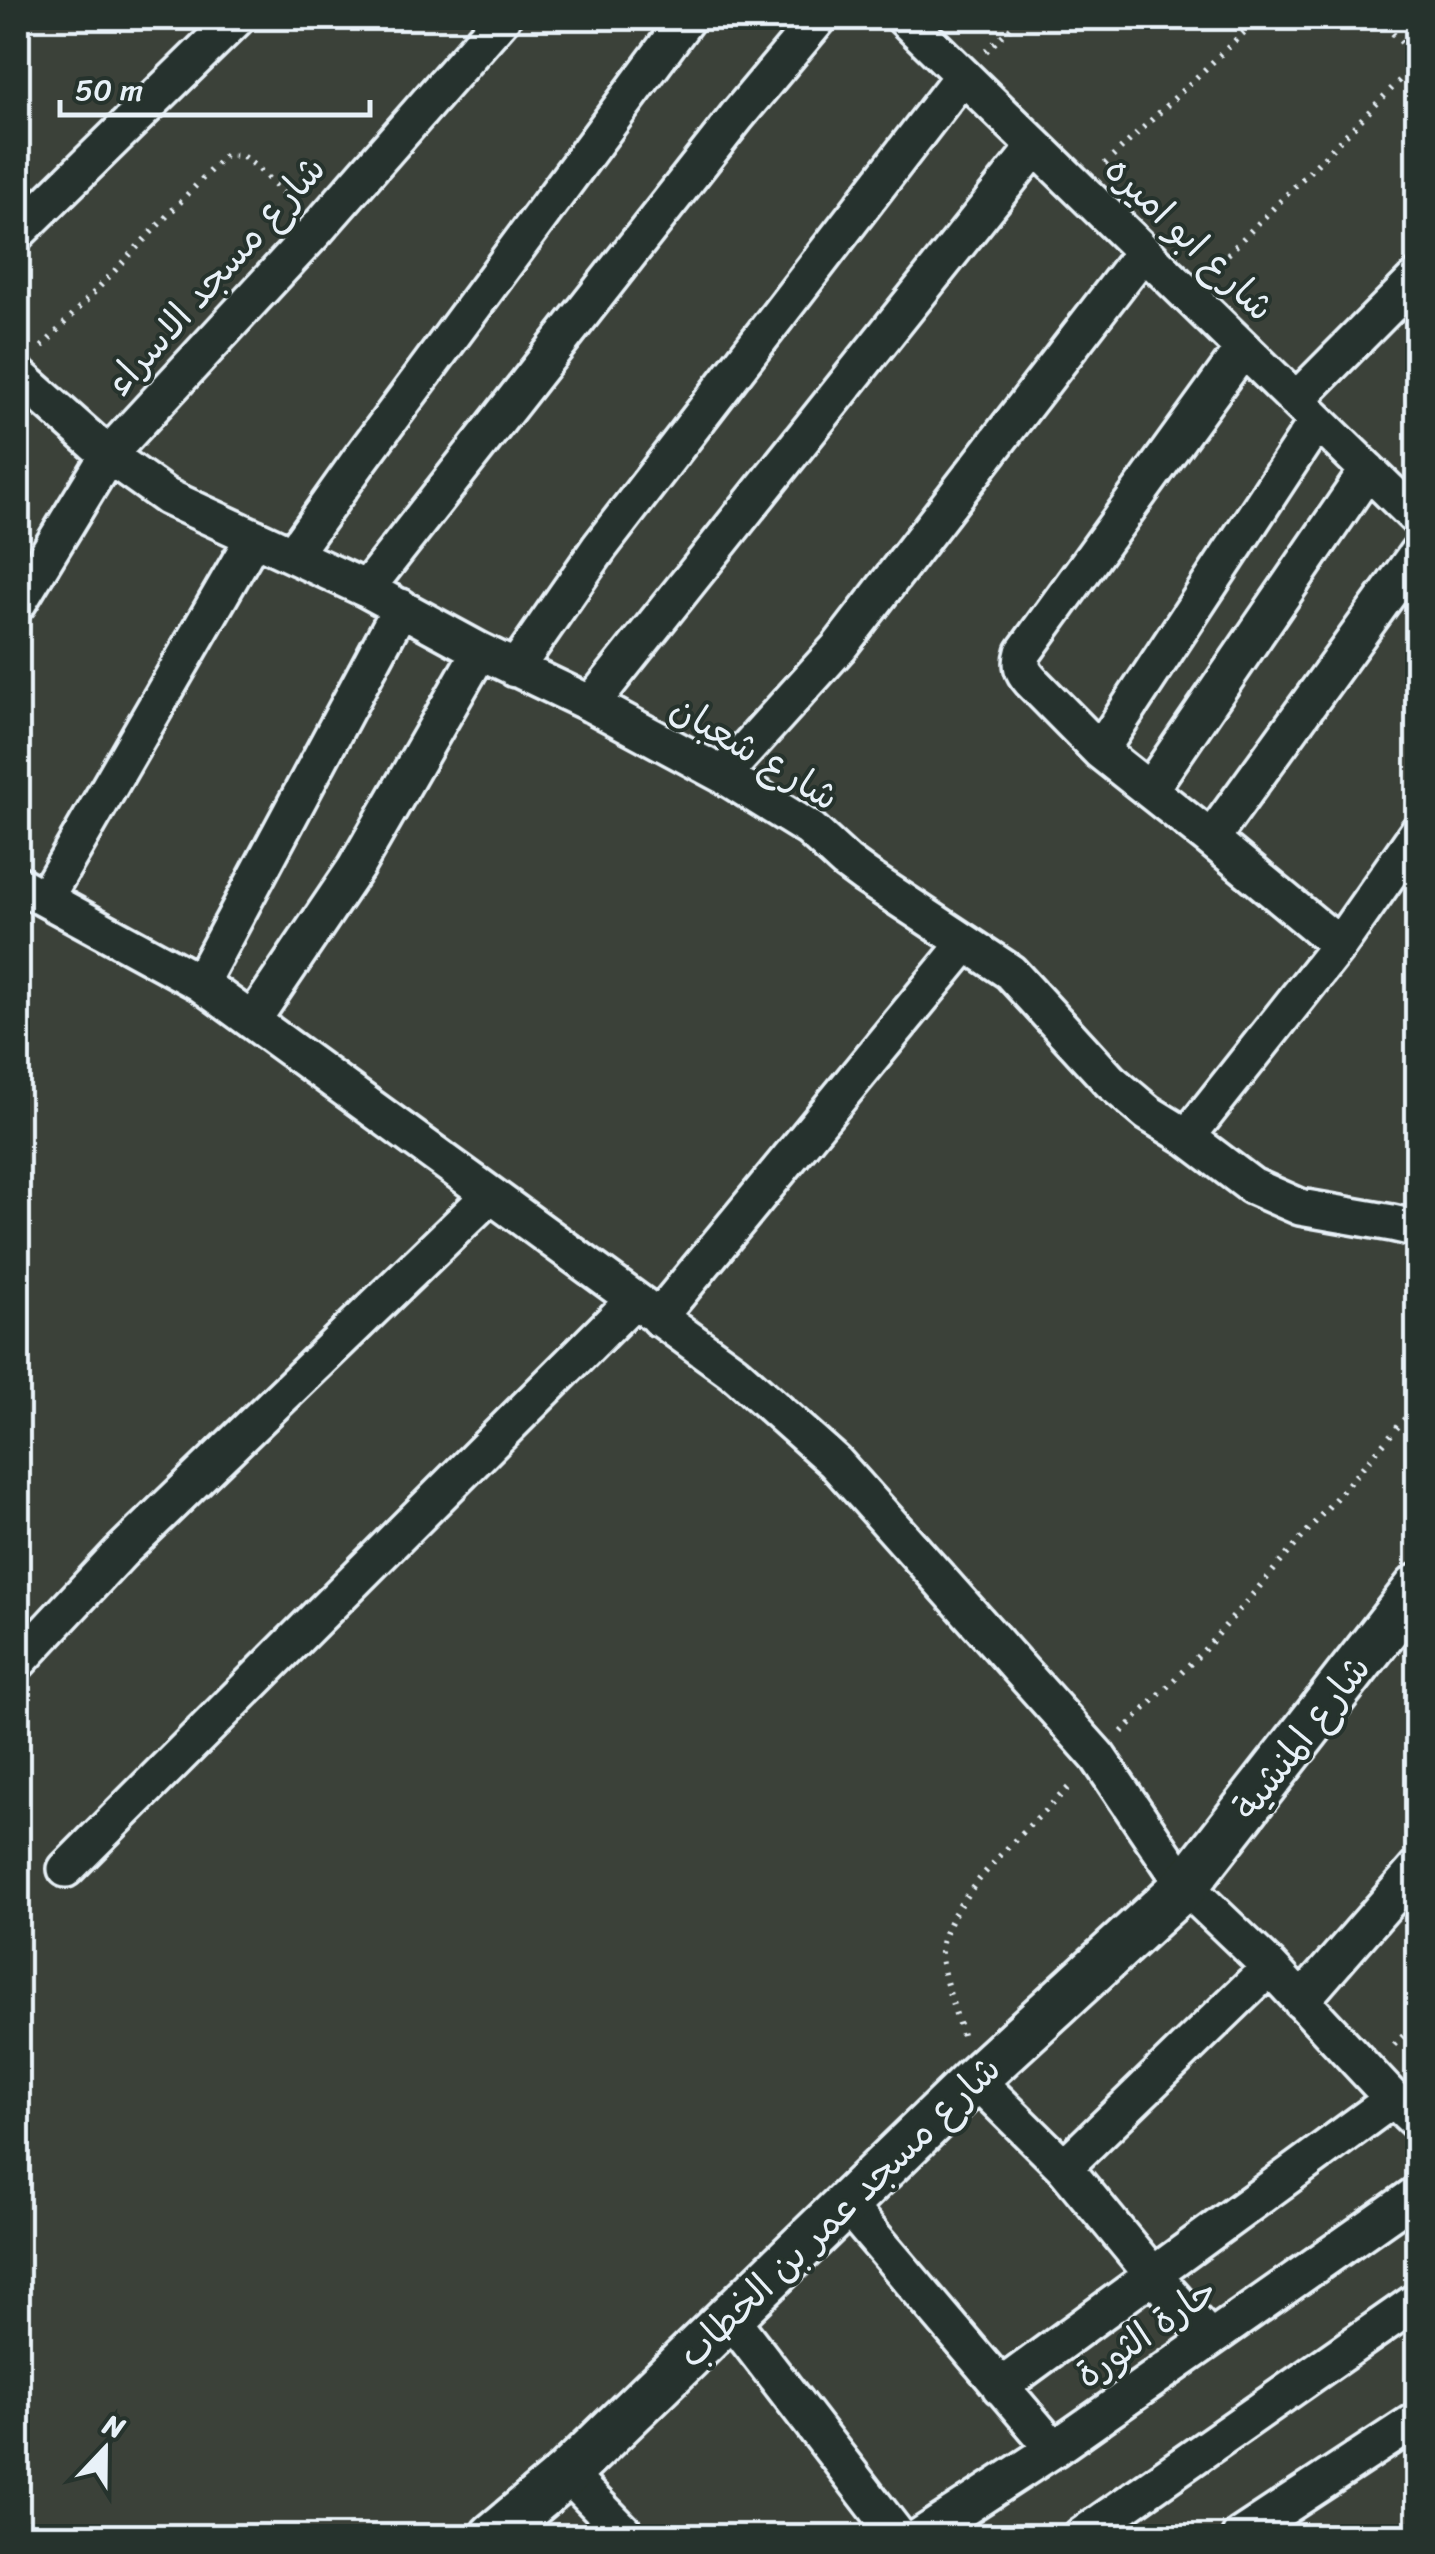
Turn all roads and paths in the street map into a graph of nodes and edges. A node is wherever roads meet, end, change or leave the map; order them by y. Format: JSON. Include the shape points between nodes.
{"nodes":[{"id":1,"x":237,"y":18,"type":"edge"},
{"id":2,"x":502,"y":18,"type":"edge"},
{"id":3,"x":687,"y":18,"type":"edge"},
{"id":4,"x":818,"y":18,"type":"edge"},
{"id":5,"x":904,"y":18,"type":"edge"},
{"id":6,"x":1260,"y":18,"type":"edge"},
{"id":7,"x":1378,"y":18,"type":"edge"},
{"id":8,"x":1418,"y":60,"type":"edge"},
{"id":9,"x":962,"y":76,"type":"junction"},
{"id":10,"x":1035,"y":147,"type":"junction"},
{"id":11,"x":1078,"y":188,"type":"junction"},
{"id":12,"x":318,"y":228,"type":"junction"},
{"id":13,"x":18,"y":232,"type":"edge"},
{"id":14,"x":1143,"y":252,"type":"junction"},
{"id":15,"x":1418,"y":277,"type":"edge"},
{"id":16,"x":1188,"y":295,"type":"junction"},
{"id":17,"x":1243,"y":349,"type":"junction"},
{"id":18,"x":24,"y":367,"type":"edge"},
{"id":19,"x":1306,"y":411,"type":"junction"},
{"id":20,"x":108,"y":455,"type":"junction"},
{"id":21,"x":1368,"y":470,"type":"junction"},
{"id":22,"x":1418,"y":519,"type":"edge"},
{"id":23,"x":254,"y":537,"type":"junction"},
{"id":24,"x":1418,"y":552,"type":"edge"},
{"id":25,"x":294,"y":554,"type":"junction"},
{"id":26,"x":366,"y":588,"type":"junction"},
{"id":27,"x":18,"y":603,"type":"edge"},
{"id":28,"x":400,"y":607,"type":"junction"},
{"id":29,"x":480,"y":651,"type":"junction"},
{"id":30,"x":515,"y":669,"type":"junction"},
{"id":31,"x":590,"y":704,"type":"junction"},
{"id":32,"x":1100,"y":751,"type":"junction"},
{"id":33,"x":722,"y":775,"type":"junction"},
{"id":34,"x":1150,"y":789,"type":"junction"},
{"id":35,"x":1418,"y":832,"type":"edge"},
{"id":36,"x":1211,"y":839,"type":"junction"},
{"id":37,"x":31,"y":891,"type":"edge"},
{"id":38,"x":966,"y":944,"type":"junction"},
{"id":39,"x":1339,"y":946,"type":"junction"},
{"id":40,"x":200,"y":983,"type":"junction"},
{"id":41,"x":252,"y":1021,"type":"junction"},
{"id":42,"x":1187,"y":1136,"type":"junction"},
{"id":43,"x":490,"y":1195,"type":"junction"},
{"id":44,"x":1418,"y":1229,"type":"edge"},
{"id":45,"x":646,"y":1309,"type":"junction"},
{"id":46,"x":1414,"y":1408,"type":"dead end"},
{"id":47,"x":1418,"y":1588,"type":"edge"},
{"id":48,"x":18,"y":1662,"type":"edge"},
{"id":49,"x":1098,"y":1757,"type":"junction"},
{"id":50,"x":1418,"y":1868,"type":"edge"},
{"id":51,"x":66,"y":1869,"type":"dead end"},
{"id":52,"x":1185,"y":1886,"type":"junction"},
{"id":53,"x":1270,"y":1967,"type":"junction"},
{"id":54,"x":1302,"y":2001,"type":"junction"},
{"id":55,"x":974,"y":2079,"type":"junction"},
{"id":56,"x":1405,"y":2111,"type":"edge"},
{"id":57,"x":1064,"y":2167,"type":"junction"},
{"id":58,"x":1418,"y":2194,"type":"edge"},
{"id":59,"x":846,"y":2204,"type":"junction"},
{"id":60,"x":1153,"y":2275,"type":"junction"},
{"id":61,"x":1418,"y":2300,"type":"edge"},
{"id":62,"x":729,"y":2316,"type":"junction"},
{"id":63,"x":1210,"y":2338,"type":"junction"},
{"id":64,"x":1000,"y":2387,"type":"junction"},
{"id":65,"x":1418,"y":2420,"type":"edge"},
{"id":66,"x":1054,"y":2449,"type":"junction"},
{"id":67,"x":566,"y":2474,"type":"junction"},
{"id":68,"x":1263,"y":2530,"type":"edge"},
{"id":69,"x":493,"y":2536,"type":"edge"},
{"id":70,"x":628,"y":2536,"type":"edge"},
{"id":71,"x":898,"y":2536,"type":"edge"},
{"id":72,"x":921,"y":2536,"type":"edge"},
{"id":73,"x":1081,"y":2536,"type":"edge"}],
"edges":[{"from":1,"to":13,"type":"street"},
{"from":2,"to":12,"type":"street","name":"شارع مسجد الاسراء"},
{"from":3,"to":25,"type":"street"},
{"from":4,"to":26,"type":"street"},
{"from":5,"to":9,"type":"street","name":"شارع ابو اميره"},
{"from":6,"to":11,"type":"path"},
{"from":7,"to":8,"type":"path"},
{"from":8,"to":16,"type":"path"},
{"from":9,"to":10,"type":"street","name":"شارع ابو اميره"},
{"from":9,"to":30,"type":"street","via":[[599,548]]},
{"from":10,"to":11,"type":"street","name":"شارع ابو اميره"},
{"from":10,"to":31,"type":"street"},
{"from":11,"to":14,"type":"street","name":"شارع ابو اميره"},
{"from":12,"to":18,"type":"path","via":[[258,168],[242,156],[225,155]]},
{"from":12,"to":20,"type":"street","name":"شارع مسجد الاسراء"},
{"from":14,"to":16,"type":"street","name":"شارع ابو اميره"},
{"from":14,"to":33,"type":"street","via":[[839,647]]},
{"from":15,"to":19,"type":"street"},
{"from":16,"to":17,"type":"street","name":"شارع ابو اميره"},
{"from":17,"to":19,"type":"street","name":"شارع ابو اميره"},
{"from":17,"to":32,"type":"street","via":[[1024,652],[1023,672]]},
{"from":18,"to":20,"type":"street","name":"شارع شعبان"},
{"from":19,"to":21,"type":"street","name":"شارع ابو اميره"},
{"from":19,"to":32,"type":"street"},
{"from":20,"to":23,"type":"street","name":"شارع شعبان","via":[[168,497]]},
{"from":20,"to":27,"type":"street","name":"شارع مسجد الاسراء"},
{"from":21,"to":22,"type":"street","name":"شارع ابو اميره"},
{"from":21,"to":34,"type":"street"},
{"from":23,"to":25,"type":"street","name":"شارع شعبان"},
{"from":23,"to":37,"type":"street"},
{"from":24,"to":36,"type":"street"},
{"from":25,"to":26,"type":"street","name":"شارع شعبان"},
{"from":26,"to":28,"type":"street","name":"شارع شعبان"},
{"from":28,"to":29,"type":"street","name":"شارع شعبان"},
{"from":28,"to":40,"type":"street"},
{"from":29,"to":30,"type":"street","name":"شارع شعبان"},
{"from":29,"to":41,"type":"street","via":[[356,867]]},
{"from":30,"to":31,"type":"street","name":"شارع شعبان"},
{"from":31,"to":33,"type":"street","name":"شارع شعبان"},
{"from":32,"to":34,"type":"street"},
{"from":33,"to":38,"type":"street","name":"شارع شعبان","via":[[810,829],[846,862]]},
{"from":34,"to":36,"type":"street"},
{"from":35,"to":39,"type":"street"},
{"from":36,"to":39,"type":"street"},
{"from":37,"to":40,"type":"street"},
{"from":38,"to":42,"type":"street","name":"شارع شعبان","via":[[1010,972],[1110,1081]]},
{"from":38,"to":45,"type":"street"},
{"from":39,"to":42,"type":"street"},
{"from":40,"to":41,"type":"street"},
{"from":41,"to":43,"type":"street"},
{"from":42,"to":44,"type":"street","name":"شارع شعبان","via":[[1252,1186],[1300,1208]]},
{"from":43,"to":45,"type":"street"},
{"from":43,"to":48,"type":"street","via":[[120,1553]]},
{"from":45,"to":49,"type":"street","via":[[734,1372],[835,1462]]},
{"from":45,"to":51,"type":"street"},
{"from":46,"to":49,"type":"path","via":[[1208,1646]]},
{"from":47,"to":52,"type":"street","name":"شارع المنشية"},
{"from":49,"to":52,"type":"street"},
{"from":49,"to":55,"type":"path","via":[[972,1888],[945,1929],[940,1955]]},
{"from":50,"to":54,"type":"street"},
{"from":52,"to":53,"type":"street"},
{"from":52,"to":55,"type":"street","name":"شارع مسجد عمر بن الخطاب"},
{"from":53,"to":54,"type":"street"},
{"from":53,"to":57,"type":"street"},
{"from":54,"to":56,"type":"street"},
{"from":55,"to":57,"type":"street"},
{"from":55,"to":59,"type":"street","name":"شارع مسجد عمر بن الخطاب"},
{"from":56,"to":60,"type":"street"},
{"from":57,"to":60,"type":"street"},
{"from":58,"to":63,"type":"street","name":"حارة الثورة"},
{"from":59,"to":62,"type":"street","name":"شارع مسجد عمر بن الخطاب"},
{"from":59,"to":64,"type":"street"},
{"from":60,"to":63,"type":"street"},
{"from":60,"to":64,"type":"street"},
{"from":61,"to":73,"type":"street"},
{"from":62,"to":67,"type":"street","name":"شارع مسجد عمر بن الخطاب"},
{"from":62,"to":71,"type":"street"},
{"from":63,"to":66,"type":"street","name":"حارة الثورة"},
{"from":64,"to":66,"type":"street"},
{"from":65,"to":68,"type":"street"},
{"from":66,"to":72,"type":"street","name":"حارة الثورة"},
{"from":67,"to":69,"type":"street","name":"شارع مسجد عمر بن الخطاب"},
{"from":67,"to":70,"type":"street"}]}
